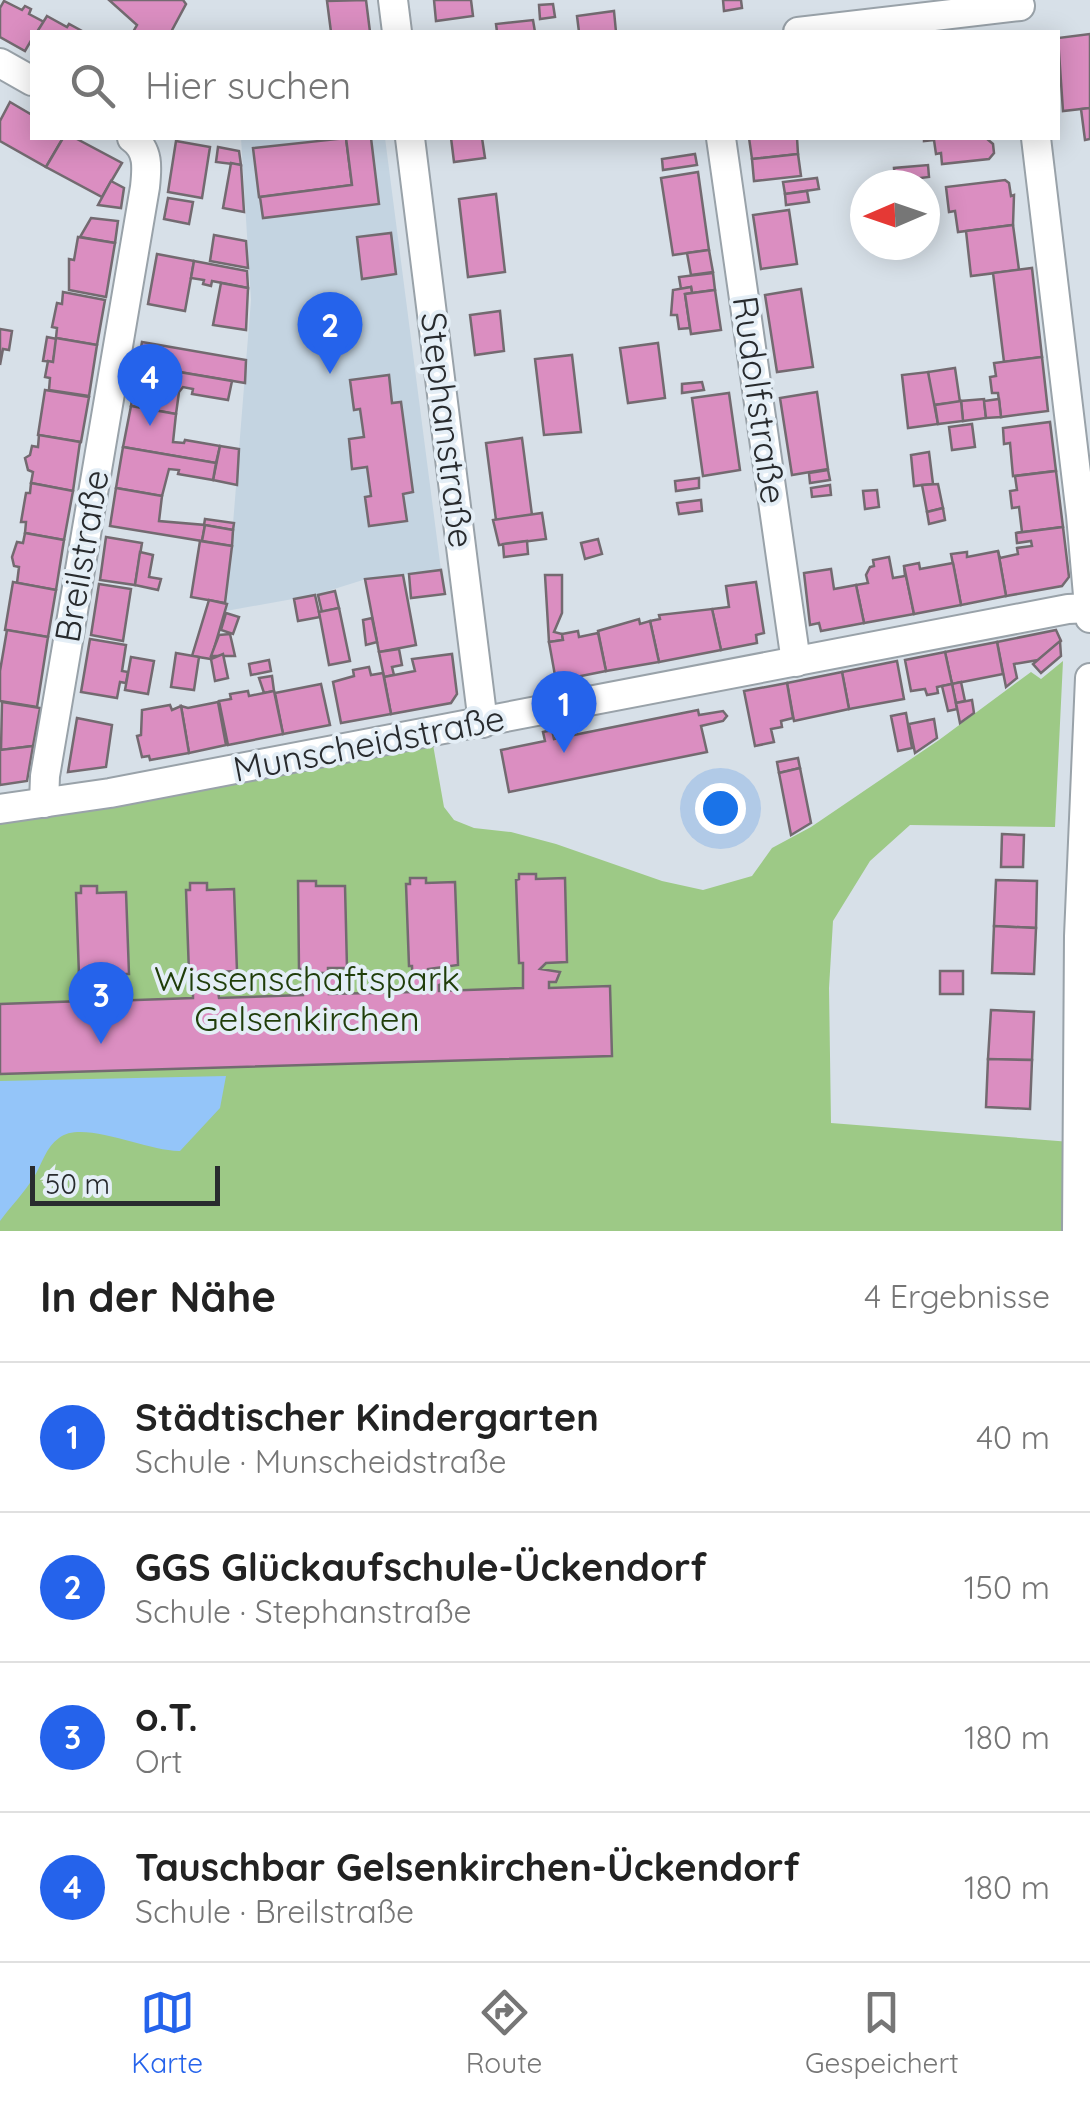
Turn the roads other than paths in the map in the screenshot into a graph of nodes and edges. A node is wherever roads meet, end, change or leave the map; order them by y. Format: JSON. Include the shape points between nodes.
{"nodes":[{"id":1,"x":393,"y":0,"type":"edge"},
{"id":2,"x":1021,"y":13,"type":"edge"},
{"id":3,"x":397,"y":30,"type":"edge"},
{"id":4,"x":821,"y":30,"type":"edge"},
{"id":5,"x":0,"y":63,"type":"edge"},
{"id":6,"x":30,"y":80,"type":"edge"},
{"id":7,"x":135,"y":140,"type":"edge"},
{"id":8,"x":410,"y":140,"type":"edge"},
{"id":9,"x":721,"y":140,"type":"edge"},
{"id":10,"x":1036,"y":140,"type":"edge"},
{"id":11,"x":1090,"y":608,"type":"edge"},
{"id":12,"x":1090,"y":618,"type":"edge"},
{"id":13,"x":796,"y":662,"type":"junction"},
{"id":14,"x":1090,"y":678,"type":"edge"},
{"id":15,"x":483,"y":723,"type":"junction"},
{"id":16,"x":44,"y":803,"type":"junction"},
{"id":17,"x":0,"y":809,"type":"edge"},
{"id":18,"x":1077,"y":1231,"type":"edge"}],
"edges":[{"from":1,"to":3,"type":"street"},
{"from":2,"to":4,"type":"street"},
{"from":5,"to":6,"type":"street"},
{"from":7,"to":16,"type":"street","name":"Breilstraße","via":[[147,163],[145,188]]},
{"from":8,"to":15,"type":"street","name":"Stephanstraße"},
{"from":9,"to":13,"type":"street","name":"Rudolfstraße"},
{"from":10,"to":11,"type":"street"},
{"from":11,"to":12,"type":"street"},
{"from":11,"to":13,"type":"street","name":"Munscheidstraße"},
{"from":13,"to":15,"type":"street","name":"Munscheidstraße"},
{"from":14,"to":18,"type":"street"},
{"from":15,"to":16,"type":"street","name":"Munscheidstraße"},
{"from":16,"to":17,"type":"street","name":"Munscheidstraße"}]}
